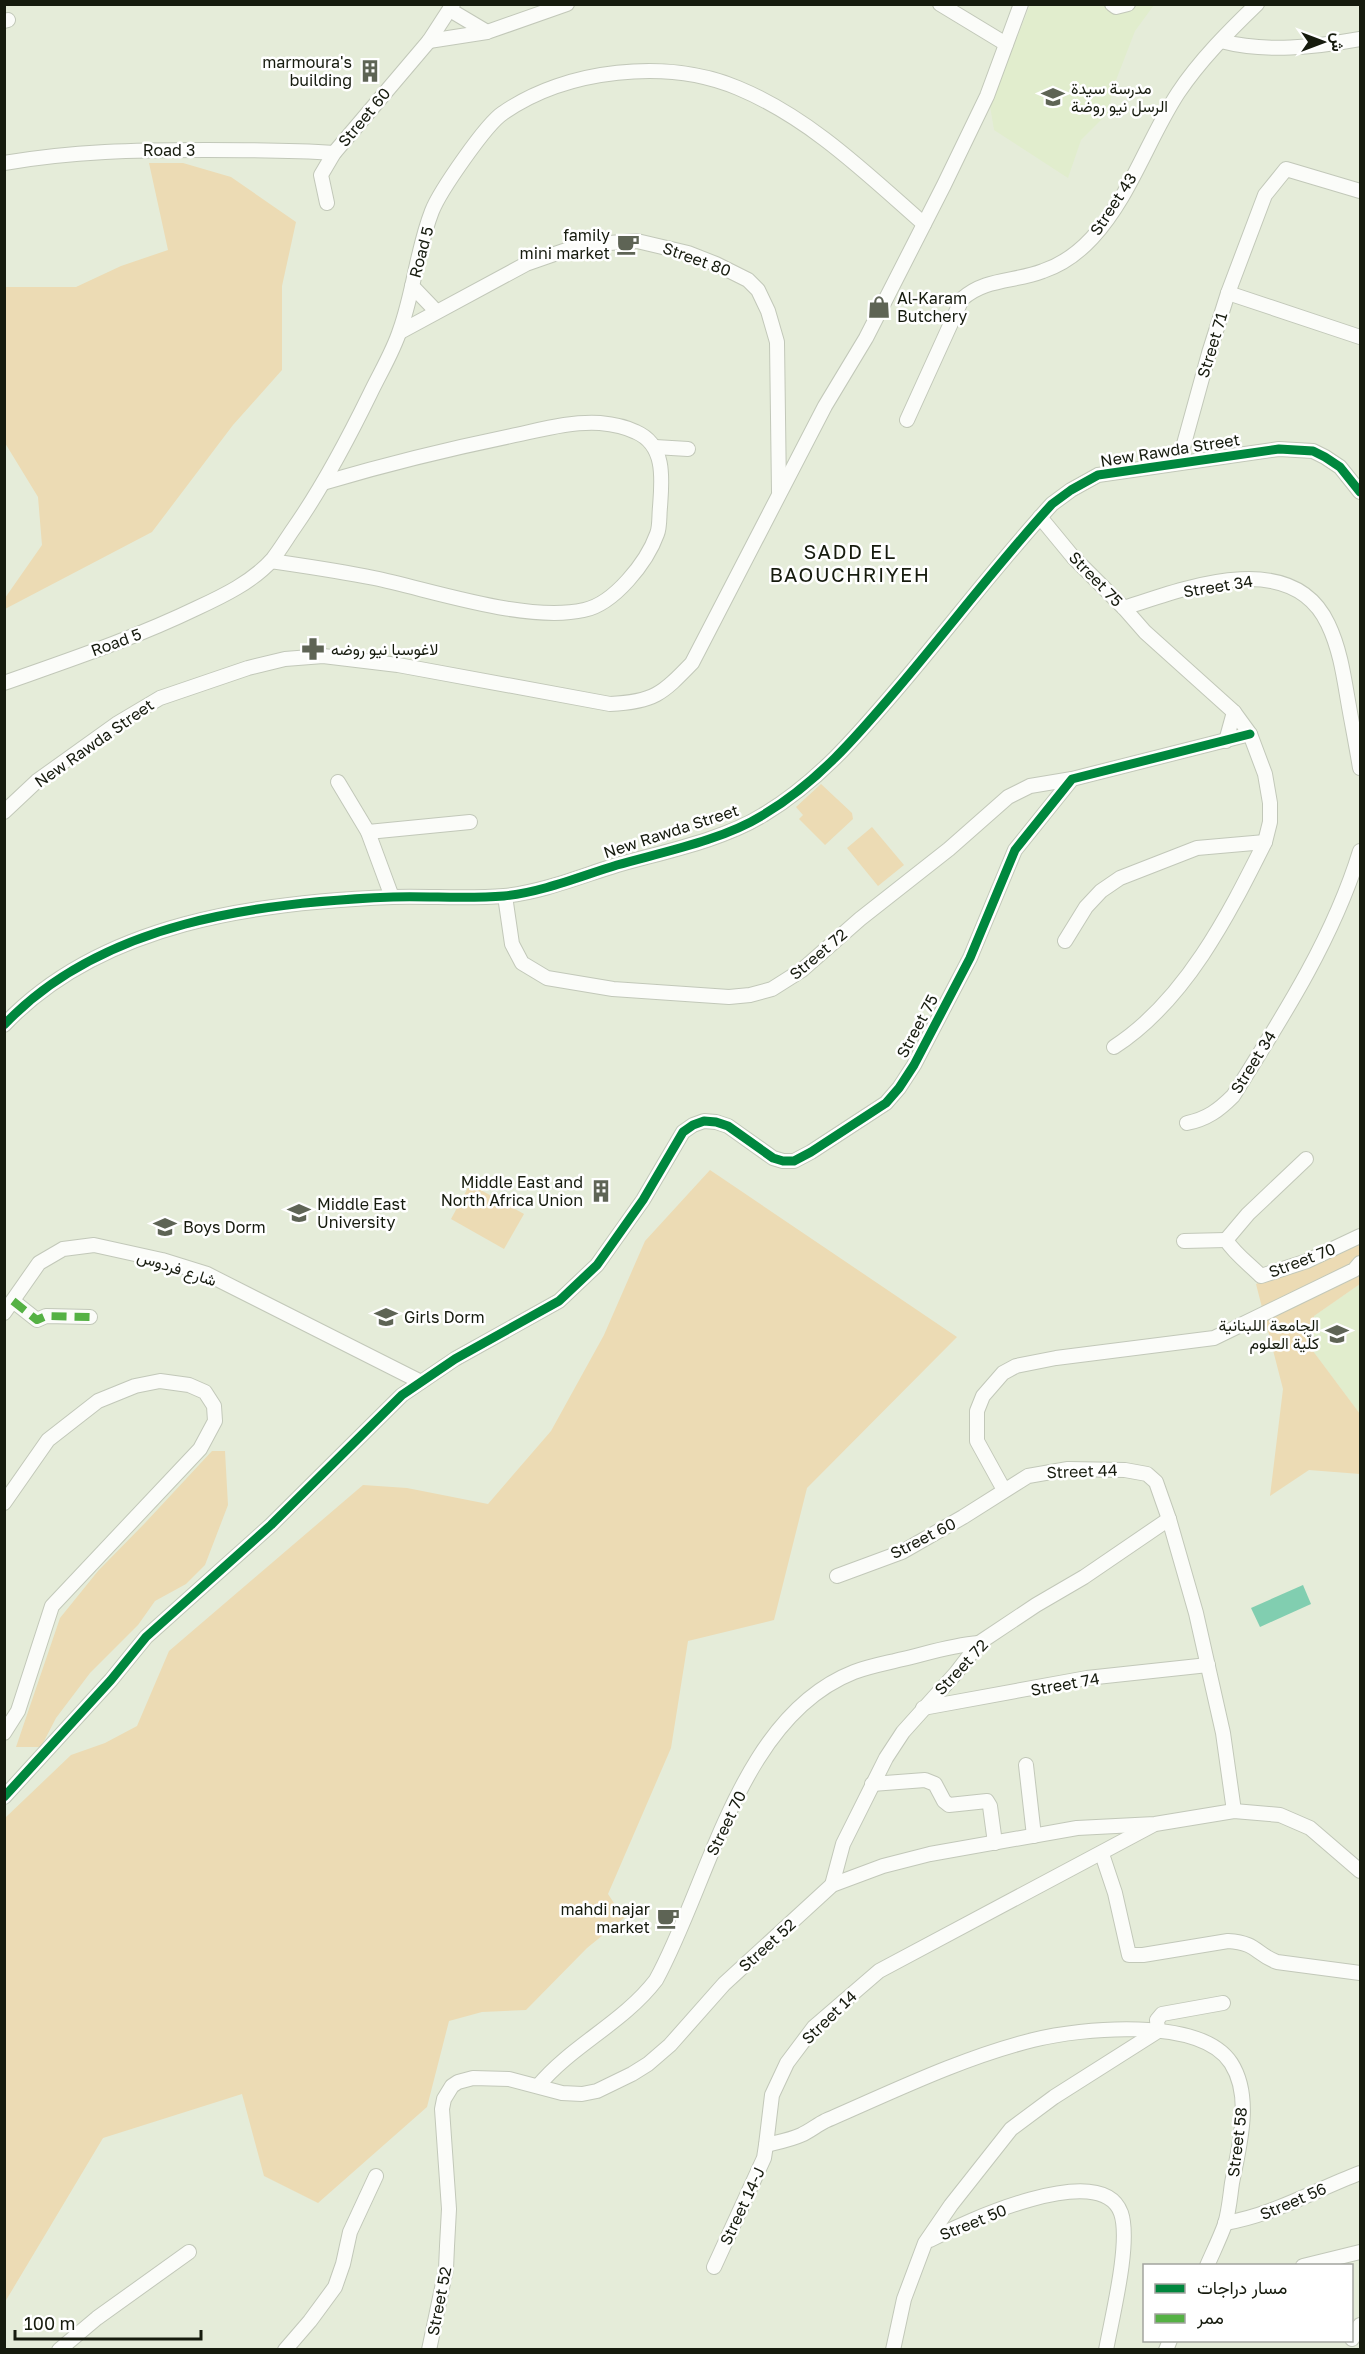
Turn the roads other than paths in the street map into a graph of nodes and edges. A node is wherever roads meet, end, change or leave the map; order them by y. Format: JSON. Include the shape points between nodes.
{"nodes":[{"id":1,"x":567,"y":4,"type":"edge"},
{"id":2,"x":940,"y":4,"type":"edge"},
{"id":3,"x":1021,"y":4,"type":"edge"},
{"id":4,"x":1112,"y":4,"type":"edge"},
{"id":5,"x":1128,"y":4,"type":"edge"},
{"id":6,"x":1257,"y":4,"type":"edge"},
{"id":7,"x":451,"y":7,"type":"edge"},
{"id":8,"x":487,"y":32,"type":"junction"},
{"id":9,"x":1360,"y":39,"type":"edge"},
{"id":10,"x":429,"y":41,"type":"junction"},
{"id":11,"x":1221,"y":41,"type":"junction"},
{"id":12,"x":1006,"y":44,"type":"junction"},
{"id":13,"x":334,"y":153,"type":"junction"},
{"id":14,"x":4,"y":163,"type":"edge"},
{"id":15,"x":1360,"y":191,"type":"edge"},
{"id":16,"x":327,"y":203,"type":"dead end"},
{"id":17,"x":924,"y":224,"type":"junction"},
{"id":18,"x":412,"y":286,"type":"junction"},
{"id":19,"x":1228,"y":293,"type":"junction"},
{"id":20,"x":436,"y":311,"type":"junction"},
{"id":21,"x":400,"y":332,"type":"junction"},
{"id":22,"x":1360,"y":337,"type":"edge"},
{"id":23,"x":907,"y":420,"type":"dead end"},
{"id":24,"x":655,"y":447,"type":"junction"},
{"id":25,"x":688,"y":449,"type":"dead end"},
{"id":26,"x":1179,"y":462,"type":"junction"},
{"id":27,"x":326,"y":482,"type":"junction"},
{"id":28,"x":1360,"y":492,"type":"edge"},
{"id":29,"x":779,"y":495,"type":"junction"},
{"id":30,"x":1040,"y":517,"type":"junction"},
{"id":31,"x":271,"y":561,"type":"junction"},
{"id":32,"x":1124,"y":608,"type":"junction"},
{"id":33,"x":4,"y":683,"type":"edge"},
{"id":34,"x":1234,"y":712,"type":"junction"},
{"id":35,"x":1250,"y":734,"type":"junction"},
{"id":36,"x":1226,"y":741,"type":"junction"},
{"id":37,"x":1360,"y":768,"type":"edge"},
{"id":38,"x":1072,"y":779,"type":"junction"},
{"id":39,"x":338,"y":782,"type":"dead end"},
{"id":40,"x":4,"y":812,"type":"edge"},
{"id":41,"x":470,"y":822,"type":"dead end"},
{"id":42,"x":368,"y":832,"type":"junction"},
{"id":43,"x":1265,"y":842,"type":"junction"},
{"id":44,"x":1360,"y":851,"type":"edge"},
{"id":45,"x":505,"y":896,"type":"junction"},
{"id":46,"x":392,"y":897,"type":"junction"},
{"id":47,"x":1065,"y":941,"type":"dead end"},
{"id":48,"x":4,"y":1025,"type":"edge"},
{"id":49,"x":1114,"y":1047,"type":"dead end"},
{"id":50,"x":1187,"y":1123,"type":"dead end"},
{"id":51,"x":1306,"y":1159,"type":"dead end"},
{"id":52,"x":1360,"y":1236,"type":"edge"},
{"id":53,"x":1184,"y":1240,"type":"dead end"},
{"id":54,"x":1226,"y":1240,"type":"junction"},
{"id":55,"x":1360,"y":1263,"type":"edge"},
{"id":56,"x":8,"y":1307,"type":"edge"},
{"id":57,"x":90,"y":1317,"type":"dead end"},
{"id":58,"x":396,"y":1369,"type":"junction"},
{"id":59,"x":421,"y":1382,"type":"junction"},
{"id":60,"x":402,"y":1395,"type":"junction"},
{"id":61,"x":1004,"y":1490,"type":"junction"},
{"id":62,"x":4,"y":1503,"type":"edge"},
{"id":63,"x":1169,"y":1519,"type":"junction"},
{"id":64,"x":837,"y":1576,"type":"dead end"},
{"id":65,"x":979,"y":1643,"type":"junction"},
{"id":66,"x":1208,"y":1665,"type":"junction"},
{"id":67,"x":923,"y":1708,"type":"junction"},
{"id":68,"x":4,"y":1732,"type":"edge"},
{"id":69,"x":1026,"y":1765,"type":"dead end"},
{"id":70,"x":872,"y":1784,"type":"junction"},
{"id":71,"x":4,"y":1797,"type":"edge"},
{"id":72,"x":1234,"y":1811,"type":"junction"},
{"id":73,"x":1155,"y":1824,"type":"junction"},
{"id":74,"x":1034,"y":1836,"type":"junction"},
{"id":75,"x":995,"y":1843,"type":"junction"},
{"id":76,"x":1101,"y":1854,"type":"junction"},
{"id":77,"x":1360,"y":1871,"type":"edge"},
{"id":78,"x":832,"y":1885,"type":"junction"},
{"id":79,"x":1360,"y":1973,"type":"edge"},
{"id":80,"x":1223,"y":2003,"type":"dead end"},
{"id":81,"x":1158,"y":2031,"type":"junction"},
{"id":82,"x":538,"y":2086,"type":"junction"},
{"id":83,"x":766,"y":2145,"type":"junction"},
{"id":84,"x":1360,"y":2173,"type":"edge"},
{"id":85,"x":376,"y":2176,"type":"dead end"},
{"id":86,"x":1225,"y":2223,"type":"junction"},
{"id":87,"x":925,"y":2243,"type":"junction"},
{"id":88,"x":189,"y":2252,"type":"dead end"},
{"id":89,"x":1360,"y":2252,"type":"edge"},
{"id":90,"x":1207,"y":2264,"type":"edge"},
{"id":91,"x":1307,"y":2264,"type":"edge"},
{"id":92,"x":714,"y":2266,"type":"dead end"},
{"id":93,"x":59,"y":2349,"type":"edge"},
{"id":94,"x":288,"y":2349,"type":"edge"},
{"id":95,"x":429,"y":2349,"type":"edge"},
{"id":96,"x":893,"y":2349,"type":"edge"},
{"id":97,"x":1106,"y":2349,"type":"edge"}],
"edges":[{"from":1,"to":8,"type":"street"},
{"from":2,"to":12,"type":"street"},
{"from":3,"to":12,"type":"street","name":"New Rawda Street"},
{"from":4,"to":5,"type":"street"},
{"from":6,"to":11,"type":"street","name":"Street 43"},
{"from":7,"to":8,"type":"street","name":"Street 60"},
{"from":7,"to":10,"type":"street","name":"Street 60"},
{"from":8,"to":10,"type":"street"},
{"from":9,"to":11,"type":"street","via":[[1268,48]]},
{"from":10,"to":13,"type":"street","name":"Street 60"},
{"from":11,"to":23,"type":"street","name":"Street 43","via":[[1178,93],[1117,203],[1080,250],[1043,271],[974,288],[962,299]]},
{"from":12,"to":17,"type":"street","name":"New Rawda Street","via":[[983,105]]},
{"from":13,"to":14,"type":"street","name":"Road 3","via":[[104,150]]},
{"from":13,"to":16,"type":"street","name":"Street 60","via":[[321,175]]},
{"from":15,"to":19,"type":"street","via":[[1286,169],[1265,195]]},
{"from":17,"to":18,"type":"street","name":"Road 5","via":[[850,157],[816,132],[738,88],[670,71],[604,75],[570,81],[501,114],[454,174],[433,210]]},
{"from":17,"to":29,"type":"street","name":"New Rawda Street"},
{"from":18,"to":20,"type":"street"},
{"from":18,"to":21,"type":"street","name":"Road 5"},
{"from":19,"to":22,"type":"street","name":"Street 71"},
{"from":19,"to":26,"type":"street","name":"Street 71"},
{"from":20,"to":21,"type":"street","name":"Street 80"},
{"from":20,"to":29,"type":"street","name":"Street 80","via":[[526,264],[594,244],[637,241],[688,253],[732,271],[758,290],[777,342]]},
{"from":21,"to":27,"type":"street","name":"Road 5"},
{"from":24,"to":25,"type":"street"},
{"from":24,"to":27,"type":"street","via":[[637,432],[602,423],[573,424],[421,456]]},
{"from":24,"to":31,"type":"street","via":[[663,474],[658,534],[627,582],[606,602],[585,610],[555,613],[504,608],[373,578]]},
{"from":26,"to":28,"type":"street","name":"New Rawda Street","via":[[1279,449],[1306,450],[1340,467]]},
{"from":26,"to":30,"type":"street","name":"New Rawda Street","via":[[1098,475],[1071,490]]},
{"from":27,"to":31,"type":"street","name":"Road 5"},
{"from":29,"to":40,"type":"street","name":"New Rawda Street","via":[[692,663],[656,697],[610,704],[398,665],[323,656],[285,659],[160,698],[37,781]]},
{"from":30,"to":32,"type":"street","name":"Street 75"},
{"from":30,"to":45,"type":"street","name":"New Rawda Street","via":[[870,721],[799,791],[762,817],[698,842]]},
{"from":31,"to":33,"type":"street","name":"Road 5","via":[[237,588],[178,617]]},
{"from":32,"to":34,"type":"street","name":"Street 75","via":[[1145,632]]},
{"from":32,"to":37,"type":"street","name":"Street 34","via":[[1246,578],[1293,588],[1320,612],[1335,640]]},
{"from":34,"to":35,"type":"street","name":"Street 75"},
{"from":34,"to":36,"type":"street"},
{"from":35,"to":36,"type":"street"},
{"from":35,"to":43,"type":"street","name":"Street 75","via":[[1265,774],[1270,803]]},
{"from":36,"to":38,"type":"street"},
{"from":38,"to":45,"type":"street","name":"Street 72","via":[[1030,786],[1008,797],[802,970],[772,989],[750,995],[729,998],[613,989],[547,978],[522,963],[512,944]]},
{"from":38,"to":59,"type":"street","name":"Street 75","via":[[1014,850],[970,958],[914,1065],[886,1102],[794,1161],[773,1158],[728,1126],[704,1121],[693,1125],[683,1132],[643,1200],[597,1265],[560,1301]]},
{"from":39,"to":42,"type":"street"},
{"from":41,"to":42,"type":"street"},
{"from":42,"to":46,"type":"street"},
{"from":43,"to":47,"type":"street","via":[[1197,848],[1119,878],[1086,907]]},
{"from":43,"to":49,"type":"street","name":"Street 75","via":[[1204,952],[1157,1011]]},
{"from":44,"to":50,"type":"street","name":"Street 34","via":[[1334,920],[1233,1096],[1220,1109]]},
{"from":45,"to":46,"type":"street","name":"New Rawda Street"},
{"from":46,"to":48,"type":"street","name":"New Rawda Street","via":[[285,904],[185,923],[66,973]]},
{"from":51,"to":54,"type":"street"},
{"from":52,"to":54,"type":"street","name":"Street 70","via":[[1307,1262],[1261,1276]]},
{"from":53,"to":54,"type":"street"},
{"from":55,"to":61,"type":"street","via":[[1354,1270],[1214,1338],[1056,1358],[1003,1372],[977,1410],[977,1442]]},
{"from":56,"to":57,"type":"street","via":[[37,1320],[46,1316]]},
{"from":56,"to":58,"type":"street","name":"شارع فردوس","via":[[39,1263],[63,1249],[93,1245],[207,1274]]},
{"from":58,"to":59,"type":"street","name":"شارع فردوس"},
{"from":58,"to":60,"type":"street"},
{"from":59,"to":60,"type":"street"},
{"from":60,"to":71,"type":"street","via":[[271,1525],[146,1637]]},
{"from":61,"to":63,"type":"street","name":"Street 44","via":[[1028,1476],[1048,1471],[1134,1471],[1148,1474],[1156,1482]]},
{"from":61,"to":64,"type":"street","name":"Street 60","via":[[902,1552]]},
{"from":62,"to":68,"type":"street","via":[[48,1440],[98,1401],[160,1381],[189,1385],[205,1392],[214,1406],[215,1421],[200,1449],[52,1606],[18,1711]]},
{"from":63,"to":65,"type":"street","name":"Street 72"},
{"from":63,"to":66,"type":"street","name":"Street 44"},
{"from":65,"to":67,"type":"street","name":"Street 72"},
{"from":65,"to":82,"type":"street","name":"Street 70","via":[[960,1644],[854,1672],[797,1710],[759,1757],[720,1833],[656,1980],[642,1998],[563,2059]]},
{"from":66,"to":67,"type":"street","name":"Street 74","via":[[1087,1678]]},
{"from":66,"to":72,"type":"street","name":"Street 44"},
{"from":67,"to":70,"type":"street","name":"Street 72","via":[[903,1732]]},
{"from":69,"to":74,"type":"street"},
{"from":70,"to":75,"type":"street","via":[[925,1780],[935,1784],[946,1804],[987,1801]]},
{"from":70,"to":78,"type":"street","name":"Street 72","via":[[843,1844]]},
{"from":72,"to":73,"type":"street","name":"Street 52"},
{"from":72,"to":77,"type":"street","name":"Street 52","via":[[1280,1815],[1310,1828]]},
{"from":73,"to":74,"type":"street","name":"Street 52","via":[[1077,1828]]},
{"from":73,"to":76,"type":"street","name":"Street 14"},
{"from":74,"to":75,"type":"street","name":"Street 52"},
{"from":75,"to":78,"type":"street","name":"Street 52","via":[[883,1866]]},
{"from":76,"to":79,"type":"street","via":[[1131,1956],[1238,1941],[1255,1946],[1277,1962]]},
{"from":76,"to":83,"type":"street","name":"Street 14","via":[[879,1971],[836,2006],[798,2046],[779,2079],[772,2096]]},
{"from":78,"to":82,"type":"street","name":"Street 52","via":[[724,1984],[648,2064],[597,2091],[572,2094]]},
{"from":80,"to":81,"type":"street","name":"Street 50","via":[[1160,2015]]},
{"from":81,"to":83,"type":"street","via":[[1095,2031],[1033,2040],[955,2067],[796,2137]]},
{"from":81,"to":86,"type":"street","name":"Street 58","via":[[1187,2034],[1217,2047],[1238,2077],[1241,2133]]},
{"from":81,"to":87,"type":"street","name":"Street 50","via":[[1011,2129]]},
{"from":82,"to":95,"type":"street","name":"Street 52","via":[[509,2079],[472,2078],[452,2086],[444,2099],[449,2209],[446,2269]]},
{"from":83,"to":92,"type":"street","name":"Street 14-J","via":[[764,2158]]},
{"from":84,"to":86,"type":"street","name":"Street 56","via":[[1280,2208]]},
{"from":85,"to":94,"type":"street","via":[[350,2232],[335,2287]]},
{"from":86,"to":90,"type":"street","name":"Street 58"},
{"from":87,"to":96,"type":"street","via":[[904,2299]]},
{"from":87,"to":97,"type":"street","name":"Street 50","via":[[1029,2200],[1080,2192],[1108,2198],[1120,2211],[1125,2238]]},
{"from":88,"to":93,"type":"street"},
{"from":89,"to":91,"type":"street"}]}
